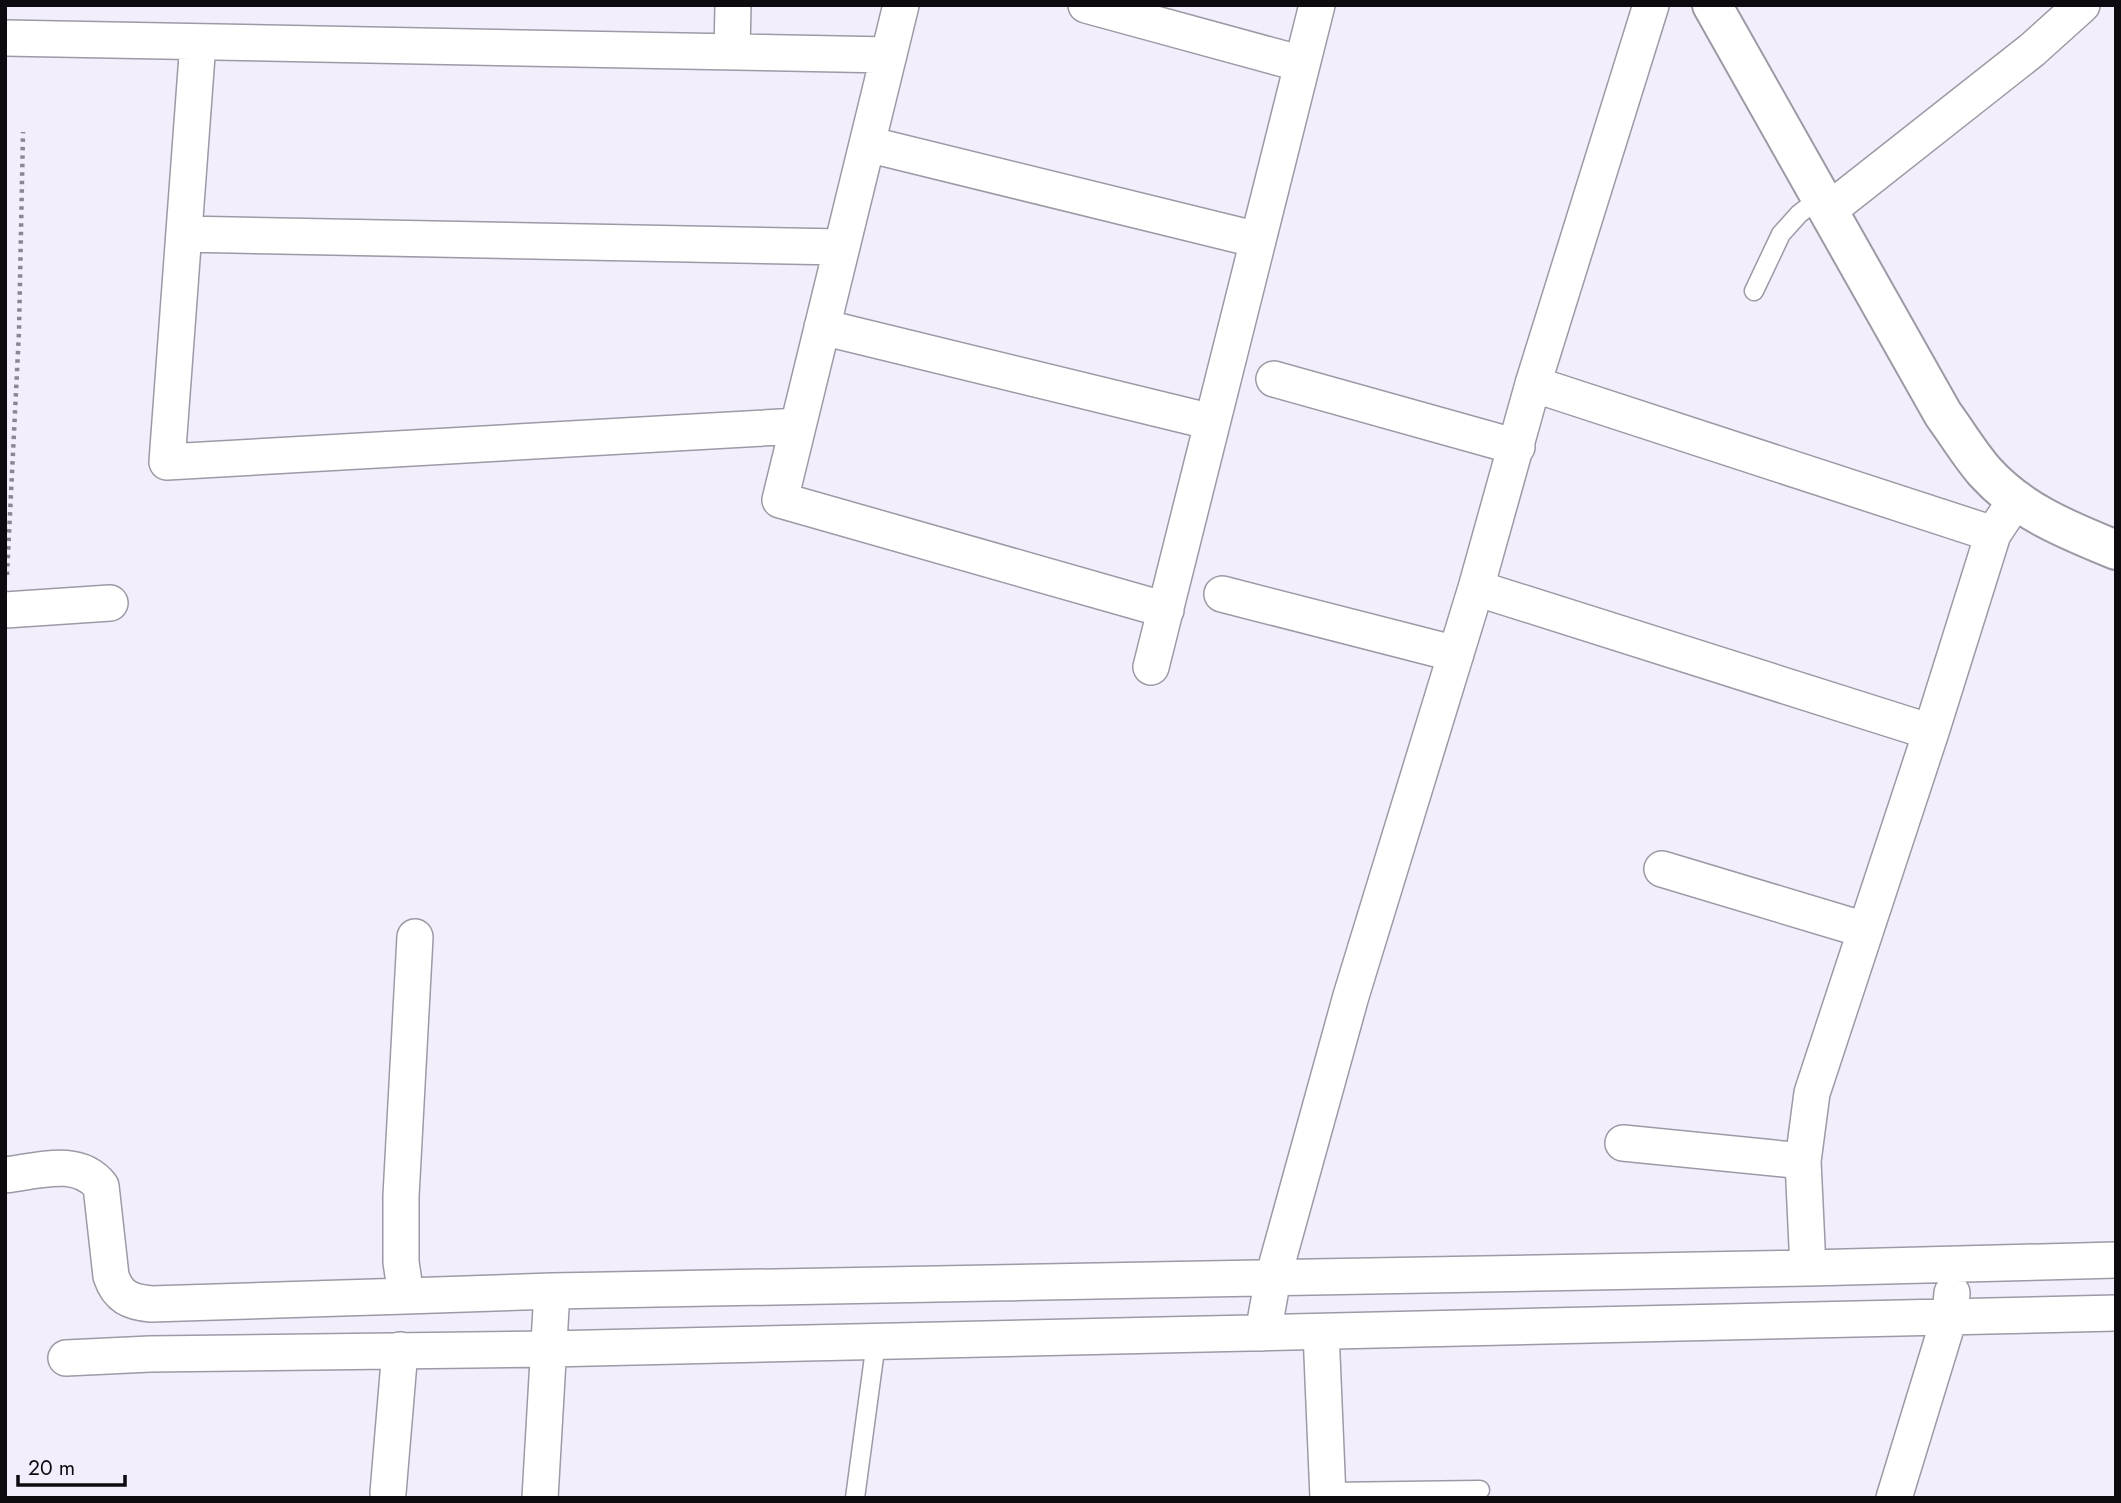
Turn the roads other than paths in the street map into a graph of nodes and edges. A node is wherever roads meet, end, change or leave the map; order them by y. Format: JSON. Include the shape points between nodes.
{"nodes":[{"id":1,"x":733,"y":5,"type":"edge"},
{"id":2,"x":901,"y":5,"type":"edge"},
{"id":3,"x":1086,"y":5,"type":"edge"},
{"id":4,"x":1317,"y":5,"type":"edge"},
{"id":5,"x":1651,"y":5,"type":"edge"},
{"id":6,"x":1712,"y":5,"type":"edge"},
{"id":7,"x":2082,"y":5,"type":"edge"},
{"id":8,"x":5,"y":38,"type":"edge"},
{"id":9,"x":198,"y":42,"type":"junction"},
{"id":10,"x":732,"y":52,"type":"junction"},
{"id":11,"x":889,"y":55,"type":"junction"},
{"id":12,"x":1302,"y":64,"type":"junction"},
{"id":13,"x":867,"y":144,"type":"junction"},
{"id":14,"x":1825,"y":203,"type":"junction"},
{"id":15,"x":184,"y":234,"type":"junction"},
{"id":16,"x":1258,"y":240,"type":"junction"},
{"id":17,"x":842,"y":247,"type":"junction"},
{"id":18,"x":1754,"y":291,"type":"dead end"},
{"id":19,"x":822,"y":327,"type":"junction"},
{"id":20,"x":1273,"y":379,"type":"dead end"},
{"id":21,"x":1533,"y":384,"type":"junction"},
{"id":22,"x":1212,"y":422,"type":"junction"},
{"id":23,"x":798,"y":426,"type":"junction"},
{"id":24,"x":1517,"y":447,"type":"junction"},
{"id":25,"x":2015,"y":501,"type":"junction"},
{"id":26,"x":1993,"y":534,"type":"junction"},
{"id":27,"x":2116,"y":550,"type":"edge"},
{"id":28,"x":1476,"y":588,"type":"junction"},
{"id":29,"x":6,"y":594,"type":"edge"},
{"id":30,"x":1222,"y":594,"type":"dead end"},
{"id":31,"x":110,"y":603,"type":"dead end"},
{"id":32,"x":1166,"y":610,"type":"junction"},
{"id":33,"x":1456,"y":654,"type":"junction"},
{"id":34,"x":1151,"y":667,"type":"dead end"},
{"id":35,"x":1931,"y":732,"type":"junction"},
{"id":36,"x":1662,"y":869,"type":"dead end"},
{"id":37,"x":1865,"y":930,"type":"junction"},
{"id":38,"x":415,"y":937,"type":"dead end"},
{"id":39,"x":1623,"y":1143,"type":"dead end"},
{"id":40,"x":1803,"y":1161,"type":"junction"},
{"id":41,"x":5,"y":1175,"type":"edge"},
{"id":42,"x":2116,"y":1261,"type":"edge"},
{"id":43,"x":1954,"y":1265,"type":"junction"},
{"id":44,"x":1808,"y":1268,"type":"junction"},
{"id":45,"x":1273,"y":1278,"type":"junction"},
{"id":46,"x":552,"y":1292,"type":"junction"},
{"id":47,"x":406,"y":1296,"type":"junction"},
{"id":48,"x":2116,"y":1313,"type":"edge"},
{"id":49,"x":1950,"y":1315,"type":"junction"},
{"id":50,"x":1321,"y":1332,"type":"junction"},
{"id":51,"x":1263,"y":1333,"type":"junction"},
{"id":52,"x":876,"y":1342,"type":"junction"},
{"id":53,"x":549,"y":1349,"type":"junction"},
{"id":54,"x":400,"y":1350,"type":"junction"},
{"id":55,"x":65,"y":1358,"type":"dead end"},
{"id":56,"x":1480,"y":1490,"type":"dead end"},
{"id":57,"x":388,"y":1493,"type":"dead end"},
{"id":58,"x":1328,"y":1495,"type":"edge"},
{"id":59,"x":540,"y":1498,"type":"edge"},
{"id":60,"x":855,"y":1498,"type":"edge"},
{"id":61,"x":1894,"y":1498,"type":"edge"}],
"edges":[{"from":1,"to":10,"type":"street"},
{"from":2,"to":11,"type":"street"},
{"from":3,"to":12,"type":"street"},
{"from":4,"to":12,"type":"street"},
{"from":5,"to":21,"type":"street"},
{"from":6,"to":14,"type":"street"},
{"from":7,"to":14,"type":"street","via":[[2032,50]]},
{"from":8,"to":9,"type":"street"},
{"from":9,"to":10,"type":"street"},
{"from":9,"to":15,"type":"street"},
{"from":10,"to":11,"type":"street"},
{"from":11,"to":13,"type":"street"},
{"from":12,"to":16,"type":"street"},
{"from":13,"to":16,"type":"street"},
{"from":13,"to":17,"type":"street"},
{"from":14,"to":18,"type":"lane","via":[[1799,214],[1781,234]]},
{"from":14,"to":25,"type":"street","via":[[1943,414],[1985,472]]},
{"from":15,"to":17,"type":"street"},
{"from":15,"to":23,"type":"street","via":[[167,462]]},
{"from":16,"to":22,"type":"street"},
{"from":17,"to":19,"type":"street"},
{"from":19,"to":22,"type":"street"},
{"from":19,"to":23,"type":"street"},
{"from":20,"to":24,"type":"street"},
{"from":21,"to":24,"type":"street"},
{"from":21,"to":26,"type":"street"},
{"from":22,"to":32,"type":"street"},
{"from":23,"to":32,"type":"street","via":[[780,500]]},
{"from":24,"to":28,"type":"street"},
{"from":25,"to":26,"type":"street"},
{"from":25,"to":27,"type":"street"},
{"from":26,"to":35,"type":"street"},
{"from":28,"to":33,"type":"street"},
{"from":28,"to":35,"type":"street"},
{"from":29,"to":31,"type":"street"},
{"from":30,"to":33,"type":"street"},
{"from":32,"to":34,"type":"street"},
{"from":33,"to":45,"type":"street","via":[[1351,996]]},
{"from":35,"to":37,"type":"street"},
{"from":36,"to":37,"type":"street"},
{"from":37,"to":40,"type":"street","via":[[1812,1093]]},
{"from":38,"to":47,"type":"street","via":[[401,1196]]},
{"from":39,"to":40,"type":"street"},
{"from":40,"to":44,"type":"street"},
{"from":41,"to":47,"type":"street","via":[[66,1168],[94,1176],[101,1186],[111,1276],[116,1290],[132,1302]]},
{"from":42,"to":43,"type":"street"},
{"from":43,"to":44,"type":"street"},
{"from":43,"to":49,"type":"street"},
{"from":44,"to":45,"type":"street"},
{"from":45,"to":46,"type":"street"},
{"from":45,"to":51,"type":"street"},
{"from":46,"to":47,"type":"street"},
{"from":46,"to":53,"type":"street"},
{"from":48,"to":49,"type":"street"},
{"from":49,"to":50,"type":"street"},
{"from":49,"to":61,"type":"street"},
{"from":50,"to":51,"type":"street"},
{"from":50,"to":58,"type":"street"},
{"from":51,"to":52,"type":"street"},
{"from":52,"to":53,"type":"street"},
{"from":52,"to":60,"type":"lane"},
{"from":53,"to":54,"type":"street"},
{"from":53,"to":59,"type":"street"},
{"from":54,"to":55,"type":"street"},
{"from":54,"to":57,"type":"street"},
{"from":56,"to":58,"type":"lane"}]}
